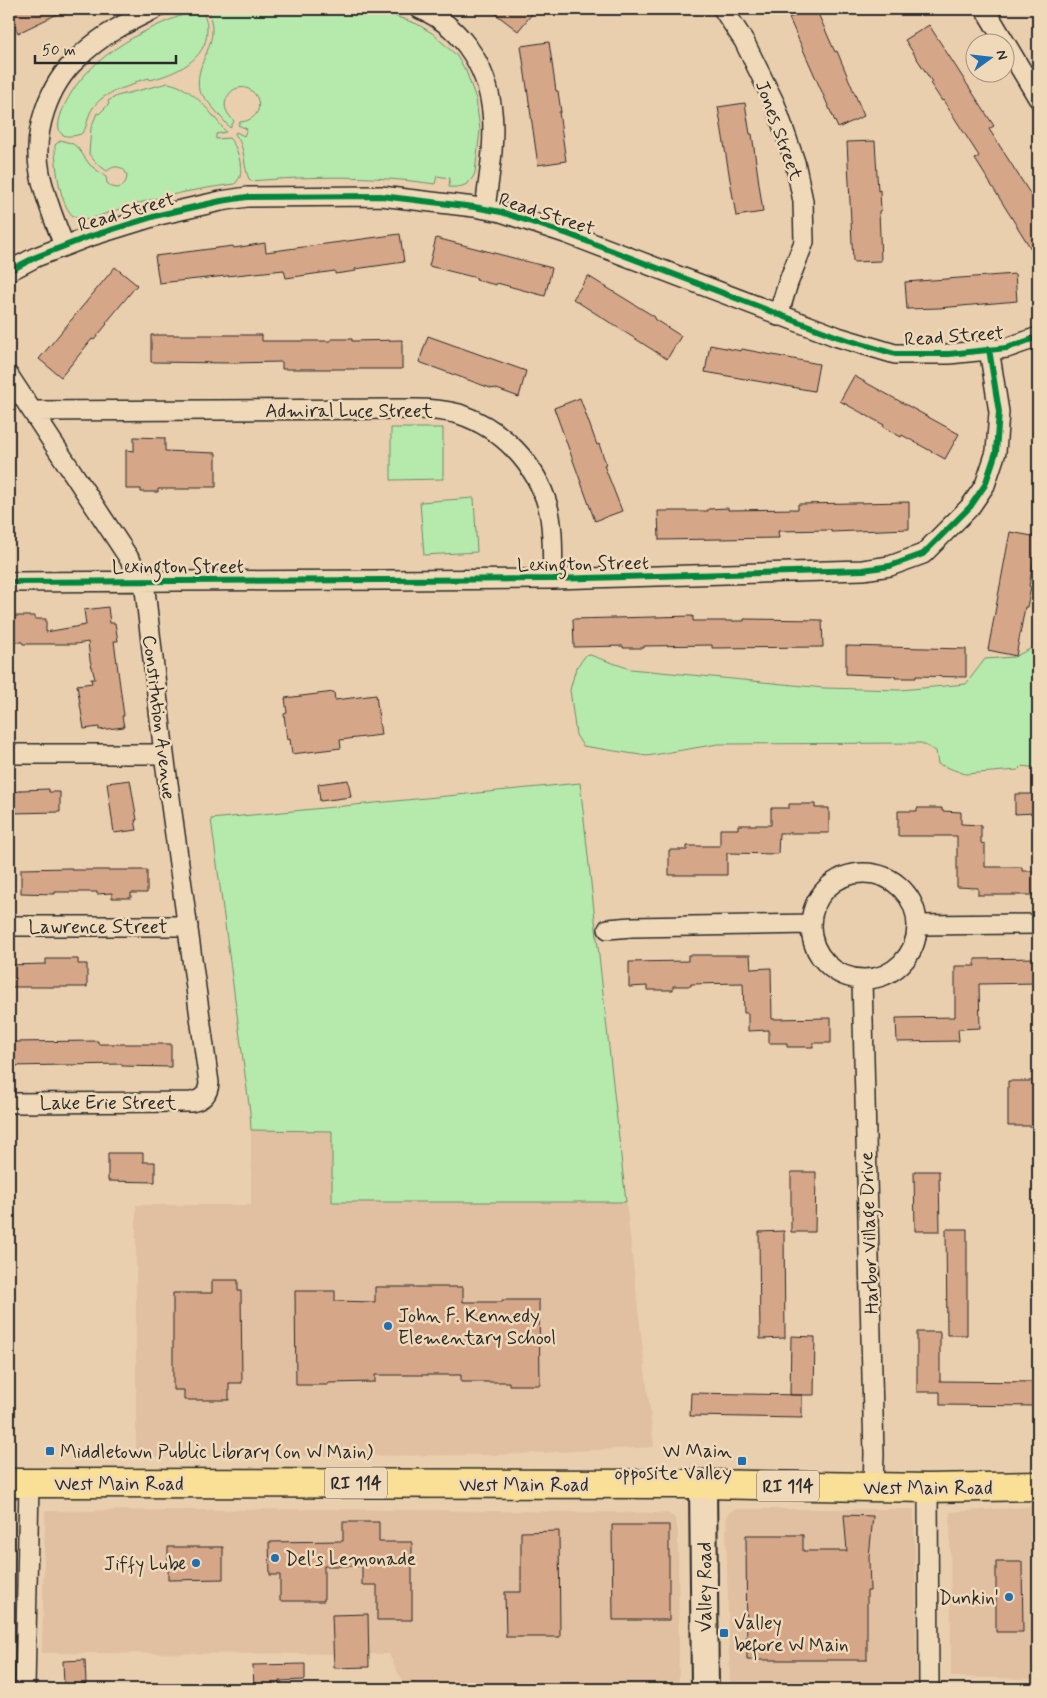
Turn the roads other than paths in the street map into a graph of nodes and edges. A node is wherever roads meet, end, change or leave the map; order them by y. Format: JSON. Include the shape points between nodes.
{"nodes":[{"id":1,"x":155,"y":9,"type":"edge"},
{"id":2,"x":420,"y":9,"type":"edge"},
{"id":3,"x":723,"y":9,"type":"edge"},
{"id":4,"x":985,"y":9,"type":"edge"},
{"id":5,"x":1038,"y":98,"type":"edge"},
{"id":6,"x":485,"y":209,"type":"junction"},
{"id":7,"x":64,"y":245,"type":"junction"},
{"id":8,"x":9,"y":272,"type":"edge"},
{"id":9,"x":778,"y":316,"type":"junction"},
{"id":10,"x":1038,"y":337,"type":"edge"},
{"id":11,"x":990,"y":349,"type":"junction"},
{"id":12,"x":9,"y":376,"type":"edge"},
{"id":13,"x":32,"y":411,"type":"junction"},
{"id":14,"x":553,"y":579,"type":"junction"},
{"id":15,"x":144,"y":581,"type":"junction"},
{"id":16,"x":9,"y":582,"type":"edge"},
{"id":17,"x":9,"y":754,"type":"edge"},
{"id":18,"x":164,"y":754,"type":"junction"},
{"id":19,"x":810,"y":924,"type":"junction"},
{"id":20,"x":1038,"y":924,"type":"edge"},
{"id":21,"x":917,"y":925,"type":"junction"},
{"id":22,"x":9,"y":926,"type":"edge"},
{"id":23,"x":188,"y":926,"type":"junction"},
{"id":24,"x":608,"y":929,"type":"dead end"},
{"id":25,"x":862,"y":980,"type":"junction"},
{"id":26,"x":206,"y":1095,"type":"joint"},
{"id":27,"x":9,"y":1103,"type":"edge"},
{"id":28,"x":19,"y":1483,"type":"edge"},
{"id":29,"x":704,"y":1484,"type":"junction"},
{"id":30,"x":1038,"y":1486,"type":"edge"},
{"id":31,"x":873,"y":1487,"type":"junction"},
{"id":32,"x":928,"y":1488,"type":"junction"},
{"id":33,"x":25,"y":1689,"type":"edge"},
{"id":34,"x":705,"y":1689,"type":"edge"},
{"id":35,"x":928,"y":1689,"type":"edge"}],
"edges":[{"from":1,"to":7,"type":"street","via":[[100,39],[78,58],[64,73],[45,110],[39,137],[40,172]]},
{"from":2,"to":6,"type":"street","via":[[447,25],[461,38],[485,76],[493,114],[493,144]]},
{"from":3,"to":9,"type":"street","name":"Jones Street","via":[[744,41],[775,104],[795,162],[803,200],[804,242]]},
{"from":4,"to":5,"type":"street"},
{"from":6,"to":7,"type":"street","name":"Read Street","via":[[381,196],[247,197],[159,214]]},
{"from":6,"to":9,"type":"street","name":"Read Street","via":[[568,234]]},
{"from":7,"to":8,"type":"street","name":"Read Street"},
{"from":9,"to":11,"type":"street","name":"Read Street","via":[[895,354],[949,354]]},
{"from":10,"to":11,"type":"street","name":"Read Street","via":[[1007,348]]},
{"from":11,"to":14,"type":"street","name":"Lexington Street","via":[[999,412],[996,452],[985,485],[970,508],[923,554],[896,564],[863,570]]},
{"from":12,"to":13,"type":"street","name":"Constitution Avenue"},
{"from":13,"to":14,"type":"street","name":"Admiral Luce Street","via":[[413,409],[457,414],[494,430],[524,460],[536,478],[548,508]]},
{"from":13,"to":15,"type":"street","name":"Constitution Avenue"},
{"from":14,"to":15,"type":"street","name":"Lexington Street"},
{"from":15,"to":16,"type":"street","name":"Lexington Street"},
{"from":15,"to":18,"type":"street","name":"Constitution Avenue"},
{"from":17,"to":18,"type":"street"},
{"from":18,"to":23,"type":"street","name":"Constitution Avenue"},
{"from":19,"to":21,"type":"street","via":[[812,911],[826,888],[836,880],[861,872],[873,873],[896,883],[914,907]]},
{"from":19,"to":24,"type":"street"},
{"from":19,"to":25,"type":"street","via":[[812,938],[825,963],[836,972]]},
{"from":20,"to":21,"type":"street"},
{"from":21,"to":25,"type":"street","via":[[912,949],[897,968]]},
{"from":22,"to":23,"type":"street","name":"Lawrence Street"},
{"from":23,"to":26,"type":"street","name":"Constitution Avenue","via":[[209,1083]]},
{"from":25,"to":31,"type":"street","name":"Harbor Village Drive"},
{"from":26,"to":27,"type":"street","name":"Lake Erie Street","via":[[184,1102]]},
{"from":28,"to":29,"type":"highway","name":"West Main Road","number":"RI 114"},
{"from":28,"to":33,"type":"street"},
{"from":29,"to":31,"type":"highway","name":"West Main Road","number":"RI 114"},
{"from":29,"to":34,"type":"main road","name":"Valley Road"},
{"from":30,"to":32,"type":"highway","name":"West Main Road","number":"RI 114"},
{"from":31,"to":32,"type":"highway","name":"West Main Road","number":"RI 114"},
{"from":32,"to":35,"type":"street"}]}
